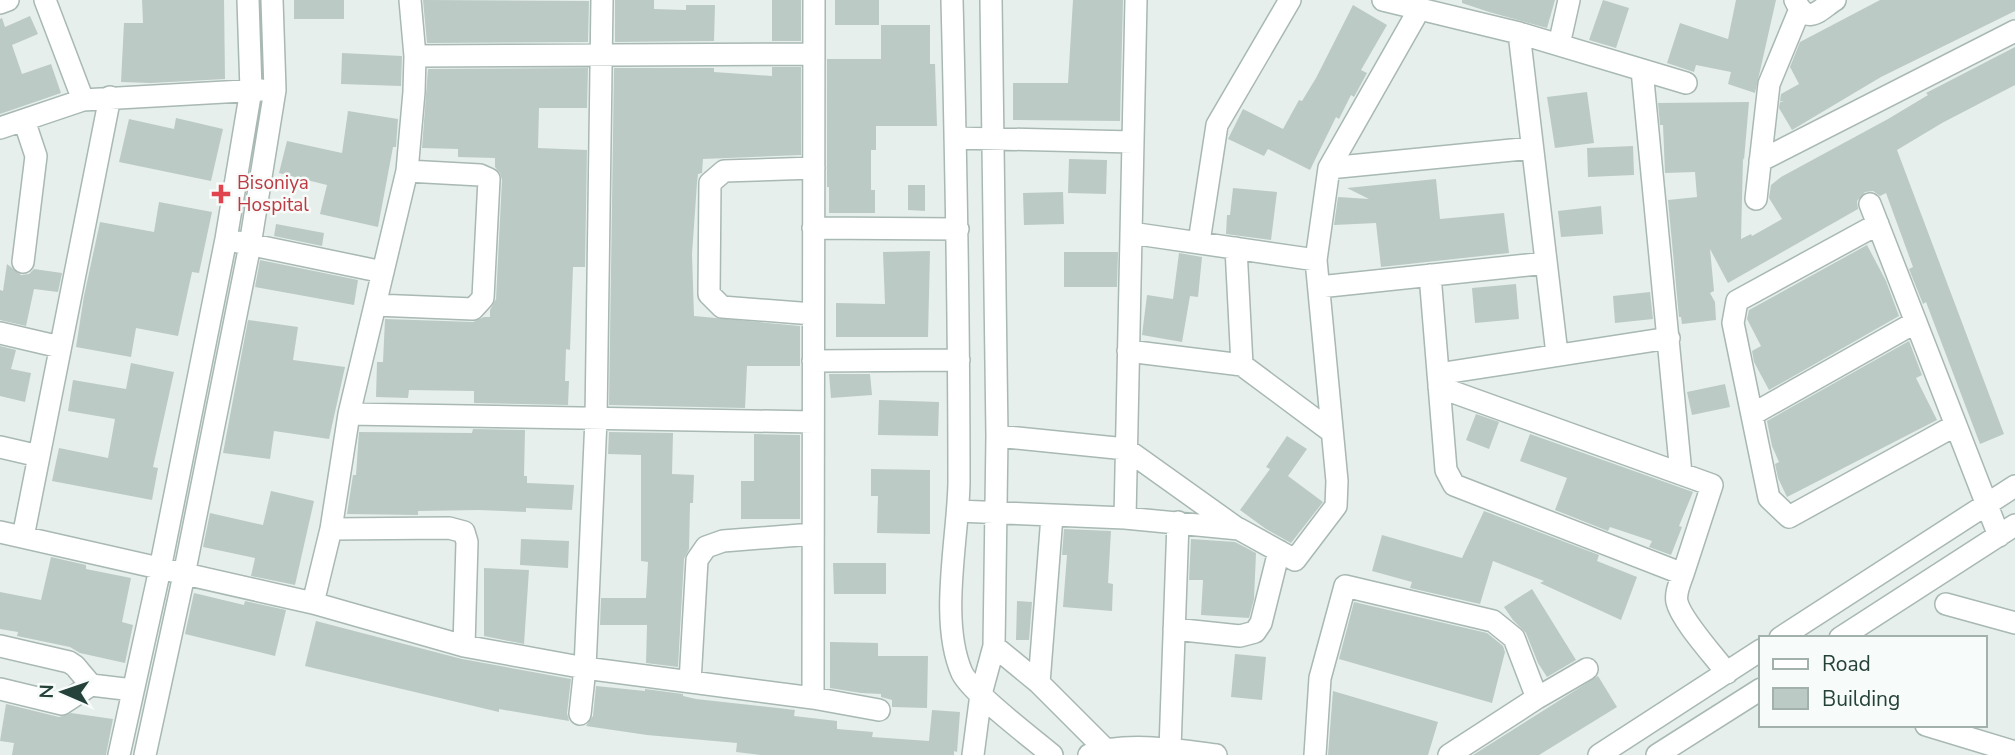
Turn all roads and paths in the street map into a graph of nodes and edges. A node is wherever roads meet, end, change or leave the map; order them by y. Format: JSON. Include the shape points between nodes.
{"nodes":[{"id":1,"x":9,"y":0,"type":"edge"},
{"id":2,"x":45,"y":0,"type":"edge"},
{"id":3,"x":248,"y":0,"type":"edge"},
{"id":4,"x":272,"y":0,"type":"edge"},
{"id":5,"x":410,"y":0,"type":"edge"},
{"id":6,"x":602,"y":0,"type":"edge"},
{"id":7,"x":814,"y":0,"type":"edge"},
{"id":8,"x":952,"y":0,"type":"edge"},
{"id":9,"x":991,"y":0,"type":"edge"},
{"id":10,"x":1136,"y":0,"type":"edge"},
{"id":11,"x":1290,"y":0,"type":"edge"},
{"id":12,"x":1383,"y":0,"type":"edge"},
{"id":13,"x":1569,"y":0,"type":"edge"},
{"id":14,"x":1832,"y":1,"type":"edge"},
{"id":15,"x":0,"y":4,"type":"edge"},
{"id":16,"x":1798,"y":4,"type":"edge"},
{"id":17,"x":1420,"y":8,"type":"junction"},
{"id":18,"x":2015,"y":31,"type":"edge"},
{"id":19,"x":1519,"y":33,"type":"junction"},
{"id":20,"x":1559,"y":45,"type":"junction"},
{"id":21,"x":814,"y":54,"type":"junction"},
{"id":22,"x":601,"y":55,"type":"junction"},
{"id":23,"x":415,"y":56,"type":"junction"},
{"id":24,"x":1642,"y":70,"type":"junction"},
{"id":25,"x":1686,"y":83,"type":"dead end"},
{"id":26,"x":251,"y":90,"type":"junction"},
{"id":27,"x":275,"y":90,"type":"junction"},
{"id":28,"x":110,"y":97,"type":"junction"},
{"id":29,"x":83,"y":100,"type":"junction"},
{"id":30,"x":24,"y":120,"type":"junction"},
{"id":31,"x":0,"y":128,"type":"edge"},
{"id":32,"x":994,"y":137,"type":"junction"},
{"id":33,"x":955,"y":138,"type":"junction"},
{"id":34,"x":1133,"y":142,"type":"junction"},
{"id":35,"x":1532,"y":148,"type":"junction"},
{"id":36,"x":1760,"y":161,"type":"junction"},
{"id":37,"x":814,"y":168,"type":"junction"},
{"id":38,"x":1329,"y":168,"type":"junction"},
{"id":39,"x":407,"y":171,"type":"junction"},
{"id":40,"x":1756,"y":199,"type":"dead end"},
{"id":41,"x":813,"y":228,"type":"junction"},
{"id":42,"x":958,"y":229,"type":"junction"},
{"id":43,"x":1131,"y":233,"type":"junction"},
{"id":44,"x":226,"y":239,"type":"junction"},
{"id":45,"x":1199,"y":242,"type":"junction"},
{"id":46,"x":250,"y":245,"type":"junction"},
{"id":47,"x":1236,"y":248,"type":"junction"},
{"id":48,"x":1316,"y":260,"type":"junction"},
{"id":49,"x":23,"y":261,"type":"dead end"},
{"id":50,"x":1546,"y":263,"type":"junction"},
{"id":51,"x":383,"y":272,"type":"junction"},
{"id":52,"x":1430,"y":275,"type":"junction"},
{"id":53,"x":1319,"y":287,"type":"junction"},
{"id":54,"x":375,"y":305,"type":"junction"},
{"id":55,"x":813,"y":314,"type":"junction"},
{"id":56,"x":1916,"y":322,"type":"junction"},
{"id":57,"x":0,"y":333,"type":"edge"},
{"id":58,"x":1669,"y":338,"type":"junction"},
{"id":59,"x":60,"y":348,"type":"junction"},
{"id":60,"x":1128,"y":351,"type":"junction"},
{"id":61,"x":1557,"y":354,"type":"junction"},
{"id":62,"x":959,"y":360,"type":"junction"},
{"id":63,"x":813,"y":361,"type":"junction"},
{"id":64,"x":1242,"y":365,"type":"junction"},
{"id":65,"x":1439,"y":381,"type":"junction"},
{"id":66,"x":349,"y":414,"type":"junction"},
{"id":67,"x":1753,"y":414,"type":"junction"},
{"id":68,"x":596,"y":419,"type":"junction"},
{"id":69,"x":813,"y":422,"type":"junction"},
{"id":70,"x":1956,"y":425,"type":"junction"},
{"id":71,"x":1332,"y":432,"type":"junction"},
{"id":72,"x":997,"y":436,"type":"junction"},
{"id":73,"x":0,"y":447,"type":"edge"},
{"id":74,"x":1126,"y":449,"type":"junction"},
{"id":75,"x":39,"y":456,"type":"junction"},
{"id":76,"x":1681,"y":474,"type":"junction"},
{"id":77,"x":2015,"y":486,"type":"edge"},
{"id":78,"x":1986,"y":504,"type":"junction"},
{"id":79,"x":958,"y":511,"type":"junction"},
{"id":80,"x":996,"y":512,"type":"junction"},
{"id":81,"x":1052,"y":516,"type":"junction"},
{"id":82,"x":1125,"y":518,"type":"junction"},
{"id":83,"x":1178,"y":522,"type":"junction"},
{"id":84,"x":331,"y":528,"type":"junction"},
{"id":85,"x":1239,"y":529,"type":"junction"},
{"id":86,"x":2007,"y":530,"type":"edge"},
{"id":87,"x":0,"y":532,"type":"edge"},
{"id":88,"x":813,"y":534,"type":"junction"},
{"id":89,"x":23,"y":537,"type":"junction"},
{"id":90,"x":1279,"y":551,"type":"junction"},
{"id":91,"x":160,"y":569,"type":"junction"},
{"id":92,"x":184,"y":575,"type":"junction"},
{"id":93,"x":1683,"y":575,"type":"junction"},
{"id":94,"x":313,"y":603,"type":"junction"},
{"id":95,"x":1946,"y":604,"type":"dead end"},
{"id":96,"x":2015,"y":623,"type":"edge"},
{"id":97,"x":1174,"y":629,"type":"junction"},
{"id":98,"x":1783,"y":636,"type":"edge"},
{"id":99,"x":1843,"y":636,"type":"edge"},
{"id":100,"x":0,"y":646,"type":"edge"},
{"id":101,"x":464,"y":646,"type":"junction"},
{"id":102,"x":994,"y":646,"type":"junction"},
{"id":103,"x":1759,"y":651,"type":"edge"},
{"id":104,"x":585,"y":668,"type":"junction"},
{"id":105,"x":1587,"y":669,"type":"dead end"},
{"id":106,"x":1727,"y":673,"type":"junction"},
{"id":107,"x":690,"y":682,"type":"junction"},
{"id":108,"x":1039,"y":683,"type":"junction"},
{"id":109,"x":91,"y":685,"type":"junction"},
{"id":110,"x":0,"y":689,"type":"edge"},
{"id":111,"x":133,"y":690,"type":"junction"},
{"id":112,"x":1759,"y":690,"type":"edge"},
{"id":113,"x":981,"y":694,"type":"junction"},
{"id":114,"x":813,"y":698,"type":"junction"},
{"id":115,"x":1537,"y":698,"type":"junction"},
{"id":116,"x":879,"y":710,"type":"dead end"},
{"id":117,"x":580,"y":714,"type":"dead end"},
{"id":118,"x":1933,"y":727,"type":"edge"},
{"id":119,"x":1170,"y":749,"type":"junction"},
{"id":120,"x":2015,"y":752,"type":"edge"},
{"id":121,"x":1101,"y":753,"type":"edge"},
{"id":122,"x":119,"y":755,"type":"edge"},
{"id":123,"x":145,"y":755,"type":"edge"},
{"id":124,"x":974,"y":755,"type":"edge"},
{"id":125,"x":1052,"y":755,"type":"edge"},
{"id":126,"x":1216,"y":755,"type":"edge"},
{"id":127,"x":1315,"y":755,"type":"edge"},
{"id":128,"x":1449,"y":755,"type":"edge"},
{"id":129,"x":1599,"y":755,"type":"edge"},
{"id":130,"x":1657,"y":755,"type":"edge"}],
"edges":[{"from":1,"to":15,"type":"street"},
{"from":2,"to":29,"type":"street"},
{"from":3,"to":26,"type":"street"},
{"from":4,"to":27,"type":"street"},
{"from":5,"to":23,"type":"street"},
{"from":6,"to":22,"type":"street"},
{"from":7,"to":21,"type":"street"},
{"from":8,"to":33,"type":"street"},
{"from":9,"to":32,"type":"street"},
{"from":10,"to":34,"type":"street"},
{"from":11,"to":45,"type":"street","via":[[1217,125]]},
{"from":12,"to":17,"type":"street"},
{"from":13,"to":20,"type":"street"},
{"from":14,"to":16,"type":"street","via":[[1816,14],[1805,12]]},
{"from":16,"to":36,"type":"street","via":[[1769,84]]},
{"from":17,"to":19,"type":"street"},
{"from":17,"to":38,"type":"street"},
{"from":18,"to":36,"type":"street"},
{"from":19,"to":20,"type":"street"},
{"from":19,"to":35,"type":"street"},
{"from":20,"to":24,"type":"street"},
{"from":21,"to":22,"type":"street"},
{"from":21,"to":37,"type":"street"},
{"from":22,"to":23,"type":"street"},
{"from":22,"to":68,"type":"street"},
{"from":23,"to":39,"type":"street"},
{"from":24,"to":25,"type":"street"},
{"from":24,"to":58,"type":"street"},
{"from":26,"to":27,"type":"street"},
{"from":26,"to":28,"type":"street"},
{"from":26,"to":44,"type":"street"},
{"from":27,"to":46,"type":"street"},
{"from":28,"to":29,"type":"street"},
{"from":28,"to":59,"type":"street"},
{"from":29,"to":30,"type":"street"},
{"from":30,"to":31,"type":"street"},
{"from":30,"to":49,"type":"street","via":[[36,156]]},
{"from":32,"to":33,"type":"street"},
{"from":32,"to":34,"type":"street"},
{"from":32,"to":72,"type":"street"},
{"from":33,"to":42,"type":"street"},
{"from":34,"to":43,"type":"street"},
{"from":35,"to":38,"type":"street"},
{"from":35,"to":50,"type":"street"},
{"from":36,"to":40,"type":"street"},
{"from":37,"to":41,"type":"street"},
{"from":37,"to":55,"type":"street","via":[[724,172],[710,183],[709,294],[722,307]]},
{"from":38,"to":48,"type":"street"},
{"from":39,"to":51,"type":"street"},
{"from":39,"to":54,"type":"street","via":[[489,179],[483,298],[473,309]]},
{"from":41,"to":42,"type":"street"},
{"from":41,"to":55,"type":"street"},
{"from":42,"to":62,"type":"street"},
{"from":43,"to":45,"type":"street"},
{"from":43,"to":60,"type":"street"},
{"from":44,"to":46,"type":"street"},
{"from":44,"to":91,"type":"street"},
{"from":45,"to":47,"type":"street"},
{"from":46,"to":51,"type":"street"},
{"from":46,"to":92,"type":"street"},
{"from":47,"to":48,"type":"street"},
{"from":47,"to":64,"type":"street"},
{"from":48,"to":53,"type":"street"},
{"from":50,"to":52,"type":"street"},
{"from":50,"to":61,"type":"street"},
{"from":51,"to":54,"type":"street"},
{"from":52,"to":53,"type":"street"},
{"from":52,"to":65,"type":"street"},
{"from":53,"to":71,"type":"street"},
{"from":54,"to":66,"type":"street"},
{"from":55,"to":63,"type":"street"},
{"from":56,"to":67,"type":"street"},
{"from":56,"to":67,"type":"street","via":[[1874,214],[1737,302],[1733,323]]},
{"from":56,"to":70,"type":"street"},
{"from":57,"to":59,"type":"street"},
{"from":58,"to":61,"type":"street"},
{"from":58,"to":76,"type":"street"},
{"from":59,"to":75,"type":"street"},
{"from":60,"to":64,"type":"street"},
{"from":60,"to":74,"type":"street"},
{"from":61,"to":65,"type":"street"},
{"from":62,"to":63,"type":"street"},
{"from":62,"to":79,"type":"street"},
{"from":63,"to":69,"type":"street"},
{"from":64,"to":71,"type":"street"},
{"from":65,"to":76,"type":"street"},
{"from":65,"to":93,"type":"street","via":[[1446,470],[1454,485]]},
{"from":66,"to":68,"type":"street"},
{"from":66,"to":84,"type":"street"},
{"from":67,"to":70,"type":"street","via":[[1769,498],[1789,517]]},
{"from":68,"to":69,"type":"street"},
{"from":68,"to":104,"type":"street"},
{"from":69,"to":88,"type":"street"},
{"from":70,"to":78,"type":"street"},
{"from":71,"to":90,"type":"street","via":[[1336,506],[1295,560]]},
{"from":72,"to":74,"type":"street"},
{"from":72,"to":80,"type":"street"},
{"from":73,"to":75,"type":"street"},
{"from":74,"to":82,"type":"street"},
{"from":74,"to":85,"type":"street"},
{"from":75,"to":89,"type":"street"},
{"from":76,"to":93,"type":"street","via":[[1712,485]]},
{"from":77,"to":78,"type":"street"},
{"from":78,"to":86,"type":"street"},
{"from":78,"to":98,"type":"street"},
{"from":79,"to":80,"type":"street"},
{"from":79,"to":113,"type":"street","via":[[950,593],[954,642],[962,674]]},
{"from":80,"to":81,"type":"street"},
{"from":80,"to":102,"type":"street"},
{"from":81,"to":82,"type":"street"},
{"from":81,"to":108,"type":"street"},
{"from":82,"to":83,"type":"street"},
{"from":83,"to":85,"type":"street"},
{"from":83,"to":97,"type":"street"},
{"from":84,"to":94,"type":"street"},
{"from":84,"to":101,"type":"street","via":[[449,528],[464,532]]},
{"from":85,"to":90,"type":"street"},
{"from":86,"to":99,"type":"street"},
{"from":87,"to":89,"type":"street"},
{"from":88,"to":107,"type":"street","via":[[723,541],[706,547],[697,560]]},
{"from":88,"to":114,"type":"street"},
{"from":89,"to":91,"type":"street"},
{"from":90,"to":97,"type":"street","via":[[1255,632],[1240,636]]},
{"from":91,"to":92,"type":"street"},
{"from":91,"to":111,"type":"street"},
{"from":92,"to":94,"type":"street"},
{"from":92,"to":123,"type":"street"},
{"from":93,"to":106,"type":"street","via":[[1677,603]]},
{"from":94,"to":101,"type":"street"},
{"from":95,"to":96,"type":"street"},
{"from":97,"to":119,"type":"street"},
{"from":100,"to":109,"type":"street","via":[[69,662]]},
{"from":101,"to":104,"type":"street"},
{"from":102,"to":108,"type":"street"},
{"from":102,"to":113,"type":"street"},
{"from":103,"to":106,"type":"street"},
{"from":104,"to":107,"type":"street"},
{"from":104,"to":117,"type":"street"},
{"from":105,"to":115,"type":"street"},
{"from":106,"to":129,"type":"street"},
{"from":107,"to":114,"type":"street"},
{"from":108,"to":121,"type":"street"},
{"from":109,"to":110,"type":"street","via":[[62,704]]},
{"from":109,"to":111,"type":"street"},
{"from":111,"to":122,"type":"street"},
{"from":112,"to":130,"type":"street"},
{"from":113,"to":124,"type":"street"},
{"from":113,"to":125,"type":"street"},
{"from":114,"to":116,"type":"street"},
{"from":115,"to":127,"type":"street","via":[[1514,638],[1493,621],[1345,586],[1320,678]]},
{"from":115,"to":128,"type":"street"},
{"from":118,"to":120,"type":"street"},
{"from":119,"to":121,"type":"street"},
{"from":119,"to":126,"type":"street"}]}
